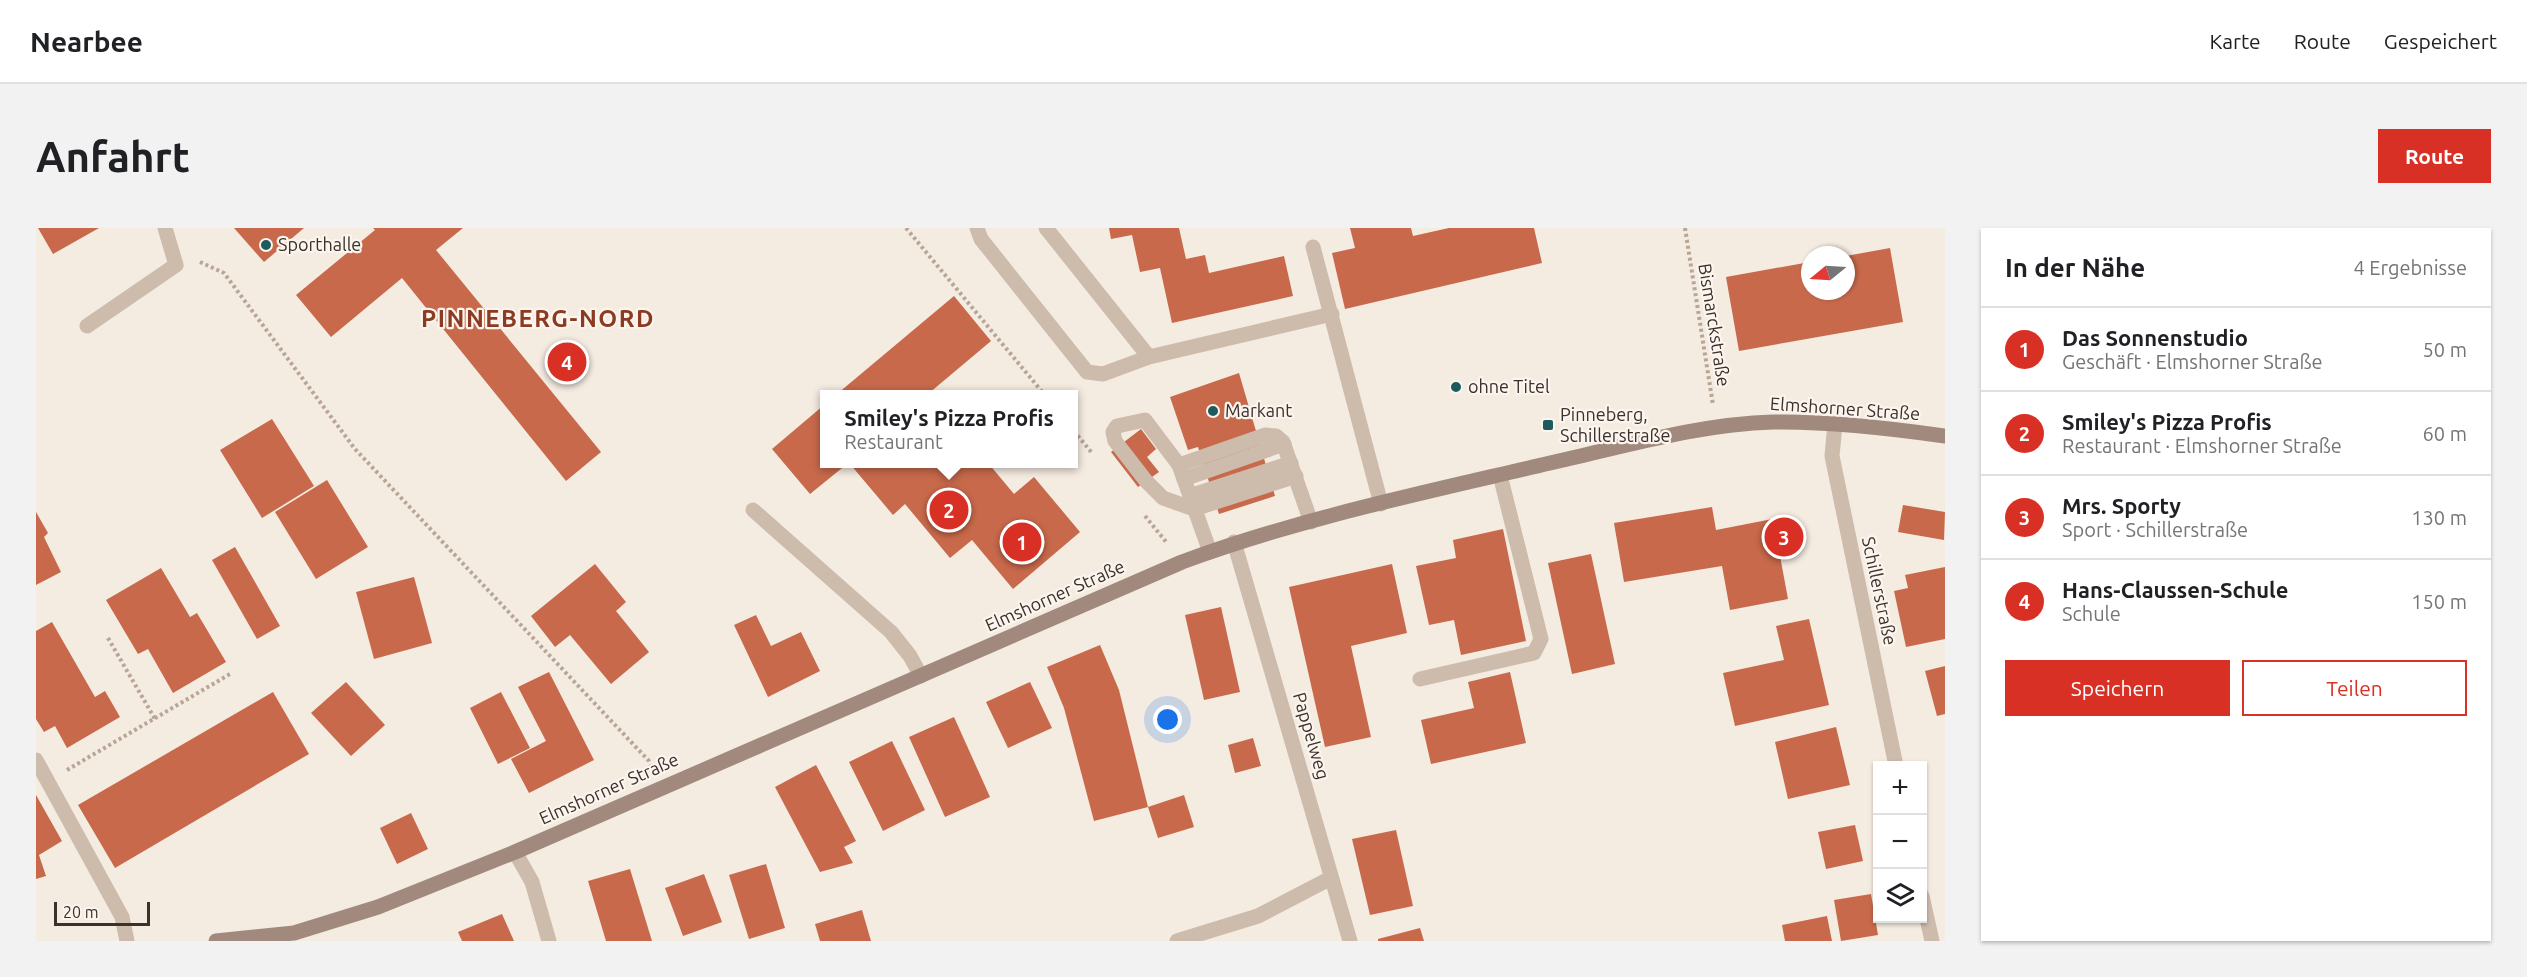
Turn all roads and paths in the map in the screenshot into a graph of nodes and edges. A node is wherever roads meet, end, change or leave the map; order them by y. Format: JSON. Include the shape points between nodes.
{"nodes":[{"id":1,"x":165,"y":228,"type":"edge"},
{"id":2,"x":906,"y":228,"type":"edge"},
{"id":3,"x":977,"y":228,"type":"edge"},
{"id":4,"x":1046,"y":228,"type":"edge"},
{"id":5,"x":1685,"y":228,"type":"edge"},
{"id":6,"x":1313,"y":247,"type":"dead end"},
{"id":7,"x":176,"y":265,"type":"junction"},
{"id":8,"x":1332,"y":314,"type":"junction"},
{"id":9,"x":87,"y":326,"type":"dead end"},
{"id":10,"x":1149,"y":357,"type":"junction"},
{"id":11,"x":1041,"y":390,"type":"edge"},
{"id":12,"x":1835,"y":424,"type":"junction"},
{"id":13,"x":1716,"y":426,"type":"junction"},
{"id":14,"x":1945,"y":436,"type":"edge"},
{"id":15,"x":1293,"y":470,"type":"junction"},
{"id":16,"x":1182,"y":472,"type":"junction"},
{"id":17,"x":1500,"y":475,"type":"junction"},
{"id":18,"x":1192,"y":503,"type":"junction"},
{"id":19,"x":1381,"y":504,"type":"junction"},
{"id":20,"x":753,"y":510,"type":"dead end"},
{"id":21,"x":1311,"y":522,"type":"junction"},
{"id":22,"x":1234,"y":543,"type":"junction"},
{"id":23,"x":1210,"y":552,"type":"junction"},
{"id":24,"x":108,"y":638,"type":"dead end"},
{"id":25,"x":230,"y":674,"type":"dead end"},
{"id":26,"x":921,"y":676,"type":"junction"},
{"id":27,"x":1420,"y":679,"type":"dead end"},
{"id":28,"x":155,"y":719,"type":"junction"},
{"id":29,"x":36,"y":760,"type":"edge"},
{"id":30,"x":1895,"y":761,"type":"edge"},
{"id":31,"x":48,"y":781,"type":"junction"},
{"id":32,"x":661,"y":788,"type":"junction"},
{"id":33,"x":515,"y":852,"type":"junction"},
{"id":34,"x":1331,"y":878,"type":"junction"},
{"id":35,"x":1927,"y":916,"type":"edge"},
{"id":36,"x":127,"y":941,"type":"edge"},
{"id":37,"x":216,"y":941,"type":"edge"},
{"id":38,"x":549,"y":941,"type":"edge"},
{"id":39,"x":1176,"y":941,"type":"edge"},
{"id":40,"x":1350,"y":941,"type":"edge"},
{"id":41,"x":1932,"y":941,"type":"edge"}],
"edges":[{"from":1,"to":7,"type":"street"},
{"from":2,"to":11,"type":"path"},
{"from":3,"to":10,"type":"street","via":[[981,239],[1087,372],[1103,374]]},
{"from":4,"to":10,"type":"street"},
{"from":5,"to":13,"type":"path","name":"Bismarckstraße"},
{"from":6,"to":8,"type":"street"},
{"from":7,"to":9,"type":"street"},
{"from":7,"to":32,"type":"path","via":[[198,261],[224,273],[355,449],[649,761]]},
{"from":8,"to":10,"type":"street"},
{"from":8,"to":19,"type":"street"},
{"from":12,"to":13,"type":"main road","name":"Elmshorner Straße","via":[[1773,422]]},
{"from":12,"to":14,"type":"main road","name":"Elmshorner Straße"},
{"from":12,"to":30,"type":"street","name":"Schillerstraße","via":[[1832,456]]},
{"from":13,"to":17,"type":"main road","name":"Elmshorner Straße"},
{"from":15,"to":16,"type":"street","via":[[1284,444]]},
{"from":15,"to":18,"type":"street"},
{"from":15,"to":21,"type":"street"},
{"from":16,"to":18,"type":"street"},
{"from":16,"to":18,"type":"street","via":[[1144,420],[1117,426],[1113,432],[1115,441],[1163,498]]},
{"from":17,"to":19,"type":"main road","name":"Elmshorner Straße"},
{"from":17,"to":27,"type":"street","via":[[1541,639],[1534,653]]},
{"from":18,"to":23,"type":"street"},
{"from":19,"to":21,"type":"main road","name":"Elmshorner Straße"},
{"from":20,"to":26,"type":"street","via":[[891,632]]},
{"from":21,"to":22,"type":"main road","name":"Elmshorner Straße"},
{"from":22,"to":23,"type":"main road","name":"Elmshorner Straße"},
{"from":22,"to":34,"type":"street","name":"Pappelweg"},
{"from":23,"to":26,"type":"main road","name":"Elmshorner Straße"},
{"from":24,"to":28,"type":"path"},
{"from":25,"to":28,"type":"path"},
{"from":26,"to":32,"type":"main road","name":"Elmshorner Straße"},
{"from":28,"to":31,"type":"path"},
{"from":29,"to":31,"type":"street"},
{"from":31,"to":36,"type":"street","via":[[122,917]]},
{"from":32,"to":33,"type":"main road","name":"Elmshorner Straße"},
{"from":33,"to":37,"type":"main road","name":"Elmshorner Straße","via":[[378,907],[294,933]]},
{"from":33,"to":38,"type":"street","via":[[532,882]]},
{"from":34,"to":39,"type":"street","via":[[1258,916]]},
{"from":34,"to":40,"type":"street","name":"Pappelweg"},
{"from":35,"to":41,"type":"street"}]}
